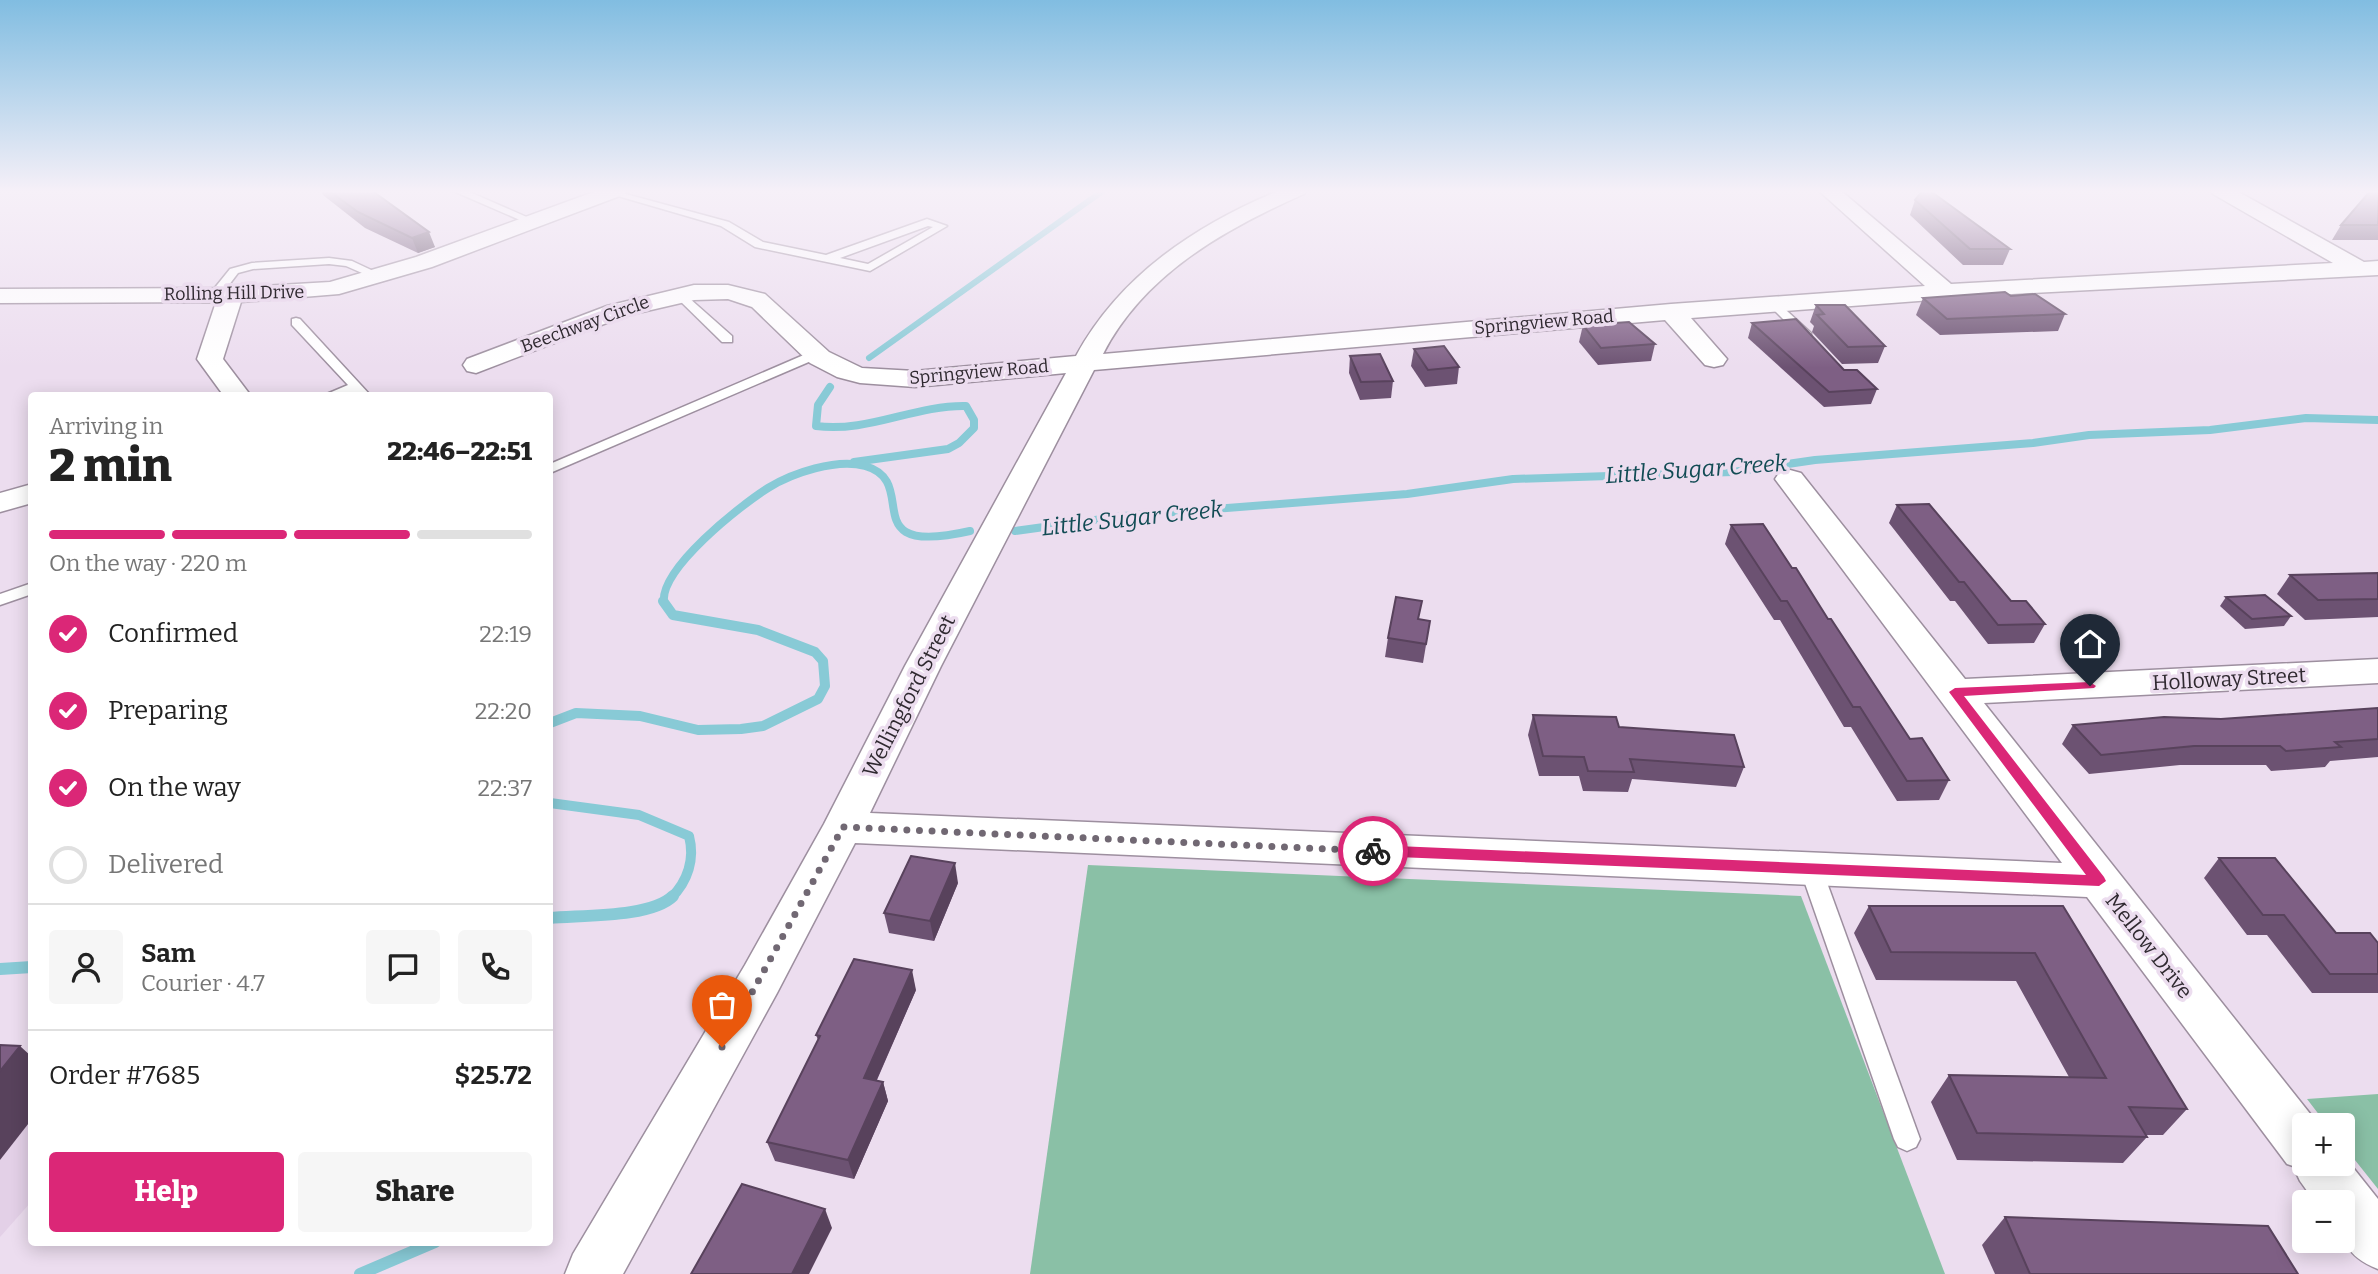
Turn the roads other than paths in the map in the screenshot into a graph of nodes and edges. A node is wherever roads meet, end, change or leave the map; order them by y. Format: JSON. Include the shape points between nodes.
{"nodes":[{"id":1,"x":454,"y":249,"type":"edge"},
{"id":2,"x":781,"y":249,"type":"edge"},
{"id":3,"x":853,"y":249,"type":"edge"},
{"id":4,"x":902,"y":249,"type":"edge"},
{"id":5,"x":1182,"y":249,"type":"edge"},
{"id":6,"x":1897,"y":249,"type":"edge"},
{"id":7,"x":2330,"y":249,"type":"edge"},
{"id":8,"x":827,"y":259,"type":"junction"},
{"id":9,"x":2372,"y":272,"type":"edge"},
{"id":10,"x":1946,"y":292,"type":"junction"},
{"id":11,"x":680,"y":294,"type":"junction"},
{"id":12,"x":740,"y":294,"type":"joint"},
{"id":13,"x":223,"y":295,"type":"junction"},
{"id":14,"x":0,"y":296,"type":"edge"},
{"id":15,"x":1775,"y":304,"type":"junction"},
{"id":16,"x":1671,"y":311,"type":"junction"},
{"id":17,"x":296,"y":322,"type":"dead end"},
{"id":18,"x":727,"y":339,"type":"dead end"},
{"id":19,"x":1814,"y":344,"type":"edge"},
{"id":20,"x":813,"y":355,"type":"junction"},
{"id":21,"x":1714,"y":359,"type":"dead end"},
{"id":22,"x":1086,"y":363,"type":"junction"},
{"id":23,"x":476,"y":365,"type":"dead end"},
{"id":24,"x":361,"y":391,"type":"edge"},
{"id":25,"x":235,"y":392,"type":"edge"},
{"id":26,"x":553,"y":468,"type":"edge"},
{"id":27,"x":1790,"y":479,"type":"dead end"},
{"id":28,"x":28,"y":494,"type":"edge"},
{"id":29,"x":0,"y":503,"type":"edge"},
{"id":30,"x":28,"y":590,"type":"edge"},
{"id":31,"x":0,"y":600,"type":"edge"},
{"id":32,"x":2378,"y":671,"type":"edge"},
{"id":33,"x":1955,"y":692,"type":"junction"},
{"id":34,"x":843,"y":827,"type":"junction"},
{"id":35,"x":1811,"y":869,"type":"junction"},
{"id":36,"x":2099,"y":881,"type":"junction"},
{"id":37,"x":2292,"y":1130,"type":"edge"},
{"id":38,"x":1907,"y":1139,"type":"dead end"},
{"id":39,"x":2327,"y":1176,"type":"edge"},
{"id":40,"x":2378,"y":1242,"type":"edge"},
{"id":41,"x":593,"y":1274,"type":"edge"}],
"edges":[{"from":1,"to":13,"type":"street","name":"Rolling Hill Drive","via":[[331,289]]},
{"from":2,"to":8,"type":"lane"},
{"from":3,"to":8,"type":"lane"},
{"from":4,"to":8,"type":"lane","via":[[870,268]]},
{"from":5,"to":22,"type":"street","name":"Wellingford Street","via":[[1122,304]]},
{"from":6,"to":10,"type":"street"},
{"from":7,"to":9,"type":"street"},
{"from":9,"to":10,"type":"street","name":"Springview Road","via":[[2223,273]]},
{"from":10,"to":15,"type":"street","name":"Springview Road"},
{"from":11,"to":12,"type":"street","name":"Beechway Circle"},
{"from":11,"to":18,"type":"lane"},
{"from":11,"to":23,"type":"street","name":"Beechway Circle","via":[[643,301]]},
{"from":12,"to":20,"type":"street","name":"Springview Road","via":[[759,301]]},
{"from":13,"to":14,"type":"street","name":"Rolling Hill Drive"},
{"from":13,"to":25,"type":"street","via":[[210,359]]},
{"from":15,"to":16,"type":"street","name":"Springview Road"},
{"from":15,"to":19,"type":"lane"},
{"from":16,"to":21,"type":"street"},
{"from":16,"to":22,"type":"street","name":"Springview Road"},
{"from":17,"to":24,"type":"lane"},
{"from":20,"to":22,"type":"street","name":"Springview Road","via":[[848,373],[888,379]]},
{"from":20,"to":26,"type":"lane"},
{"from":22,"to":34,"type":"street","name":"Wellingford Street","via":[[923,666]]},
{"from":27,"to":33,"type":"street","name":"Mellow Drive"},
{"from":28,"to":29,"type":"street"},
{"from":30,"to":31,"type":"lane"},
{"from":32,"to":33,"type":"street","name":"Holloway Street"},
{"from":33,"to":36,"type":"street","name":"Mellow Drive"},
{"from":34,"to":35,"type":"street"},
{"from":34,"to":41,"type":"street","name":"Wellingford Street"},
{"from":35,"to":36,"type":"street"},
{"from":35,"to":38,"type":"lane"},
{"from":36,"to":37,"type":"street","name":"Mellow Drive"},
{"from":39,"to":40,"type":"street"}]}
